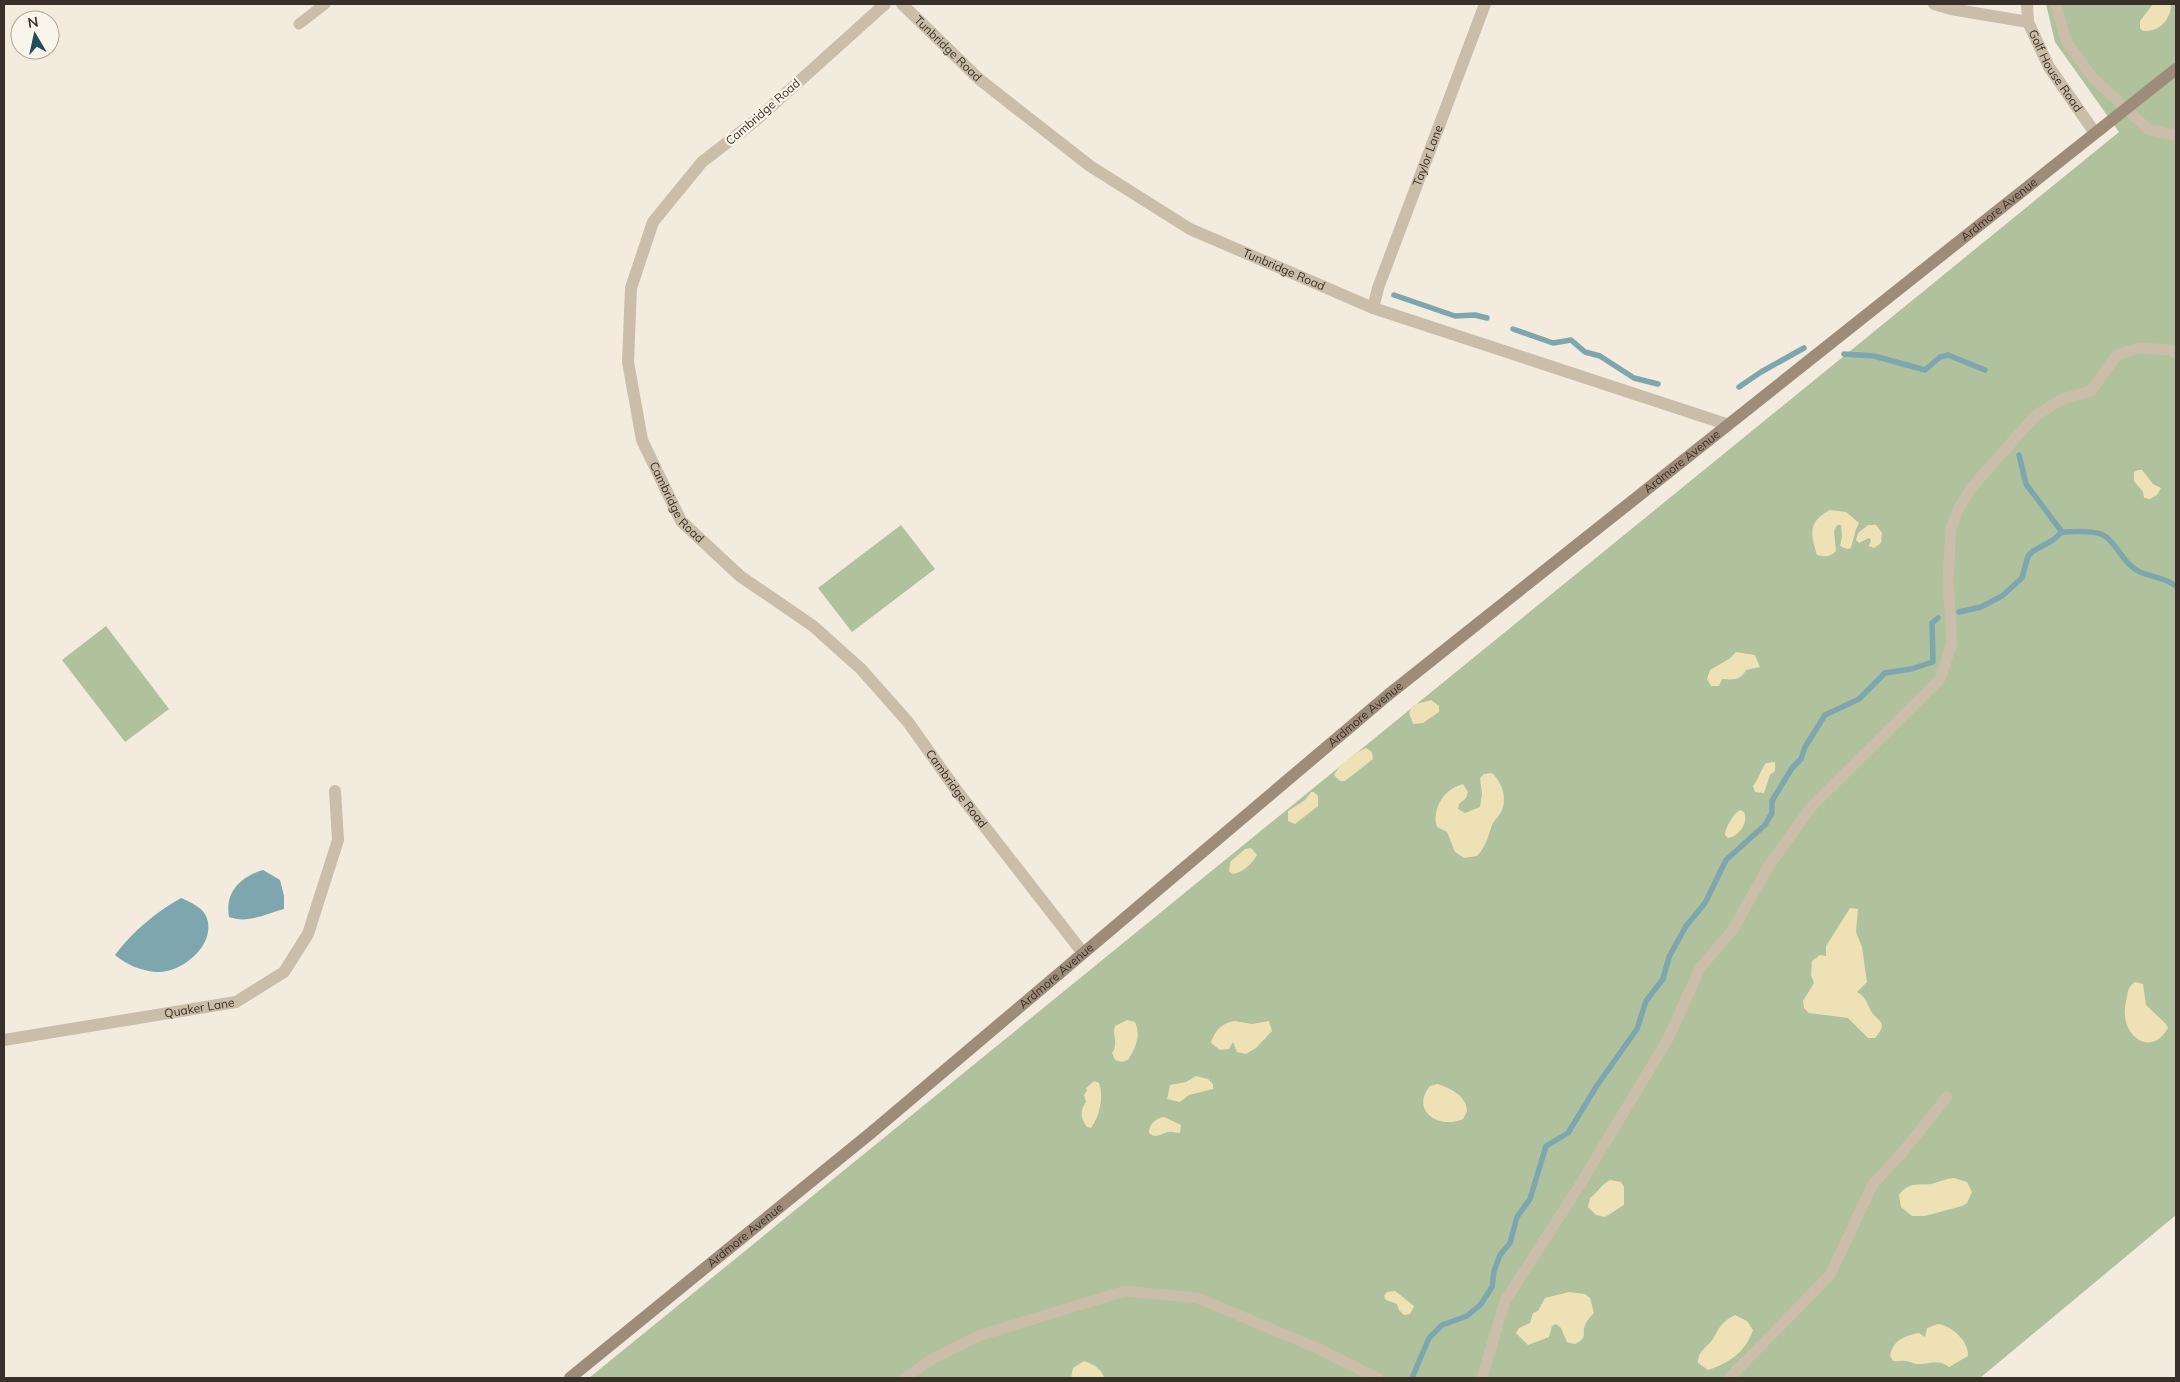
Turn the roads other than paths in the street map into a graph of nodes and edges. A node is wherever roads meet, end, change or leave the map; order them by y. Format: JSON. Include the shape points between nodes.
{"nodes":[{"id":1,"x":325,"y":4,"type":"edge"},
{"id":2,"x":884,"y":4,"type":"edge"},
{"id":3,"x":902,"y":4,"type":"edge"},
{"id":4,"x":1485,"y":4,"type":"edge"},
{"id":5,"x":1934,"y":4,"type":"edge"},
{"id":6,"x":2027,"y":4,"type":"edge"},
{"id":7,"x":2056,"y":4,"type":"edge"},
{"id":8,"x":2028,"y":22,"type":"junction"},
{"id":9,"x":299,"y":24,"type":"dead end"},
{"id":10,"x":2176,"y":69,"type":"edge"},
{"id":11,"x":2126,"y":108,"type":"junction"},
{"id":12,"x":2095,"y":133,"type":"junction"},
{"id":13,"x":2176,"y":134,"type":"edge"},
{"id":14,"x":1373,"y":308,"type":"junction"},
{"id":15,"x":2176,"y":353,"type":"edge"},
{"id":16,"x":1726,"y":424,"type":"junction"},
{"id":17,"x":335,"y":791,"type":"dead end"},
{"id":18,"x":1083,"y":953,"type":"junction"},
{"id":19,"x":4,"y":1040,"type":"edge"},
{"id":20,"x":1947,"y":1096,"type":"dead end"},
{"id":21,"x":570,"y":1378,"type":"edge"},
{"id":22,"x":905,"y":1378,"type":"edge"},
{"id":23,"x":1377,"y":1378,"type":"edge"},
{"id":24,"x":1482,"y":1378,"type":"edge"},
{"id":25,"x":1729,"y":1378,"type":"edge"}],
"edges":[{"from":1,"to":9,"type":"lane"},
{"from":2,"to":18,"type":"street","name":"Cambridge Road","via":[[755,121],[702,162],[653,222],[631,288],[628,362],[642,440],[681,521],[740,576],[813,626],[861,669],[908,722],[957,792]]},
{"from":3,"to":14,"type":"street","name":"Tunbridge Road","via":[[979,78],[1090,166],[1190,229]]},
{"from":4,"to":14,"type":"street","name":"Taylor Lane"},
{"from":5,"to":8,"type":"street"},
{"from":6,"to":8,"type":"street","name":"Golf House Road"},
{"from":7,"to":11,"type":"lane","via":[[2066,41],[2093,78]]},
{"from":8,"to":12,"type":"street","name":"Golf House Road","via":[[2050,67]]},
{"from":10,"to":11,"type":"street","name":"Ardmore Avenue"},
{"from":11,"to":12,"type":"street","name":"Ardmore Avenue"},
{"from":11,"to":13,"type":"lane","via":[[2149,130]]},
{"from":12,"to":16,"type":"street","name":"Ardmore Avenue"},
{"from":14,"to":16,"type":"street","name":"Tunbridge Road"},
{"from":15,"to":24,"type":"lane","via":[[2138,348],[2117,355],[2091,391],[2062,399],[2035,416],[1972,487],[1950,528],[1948,580],[1952,643],[1940,679],[1811,807],[1768,867],[1734,928],[1700,968],[1668,1039],[1505,1300]]},
{"from":16,"to":18,"type":"street","name":"Ardmore Avenue","via":[[1388,695]]},
{"from":17,"to":19,"type":"street","name":"Quaker Lane","via":[[338,840],[308,934],[284,972],[236,1002]]},
{"from":18,"to":21,"type":"street","name":"Ardmore Avenue","via":[[864,1138]]},
{"from":20,"to":25,"type":"lane","via":[[1873,1184],[1830,1275]]},
{"from":22,"to":23,"type":"lane","via":[[932,1359],[978,1336],[1125,1291],[1198,1298],[1319,1349]]}]}
